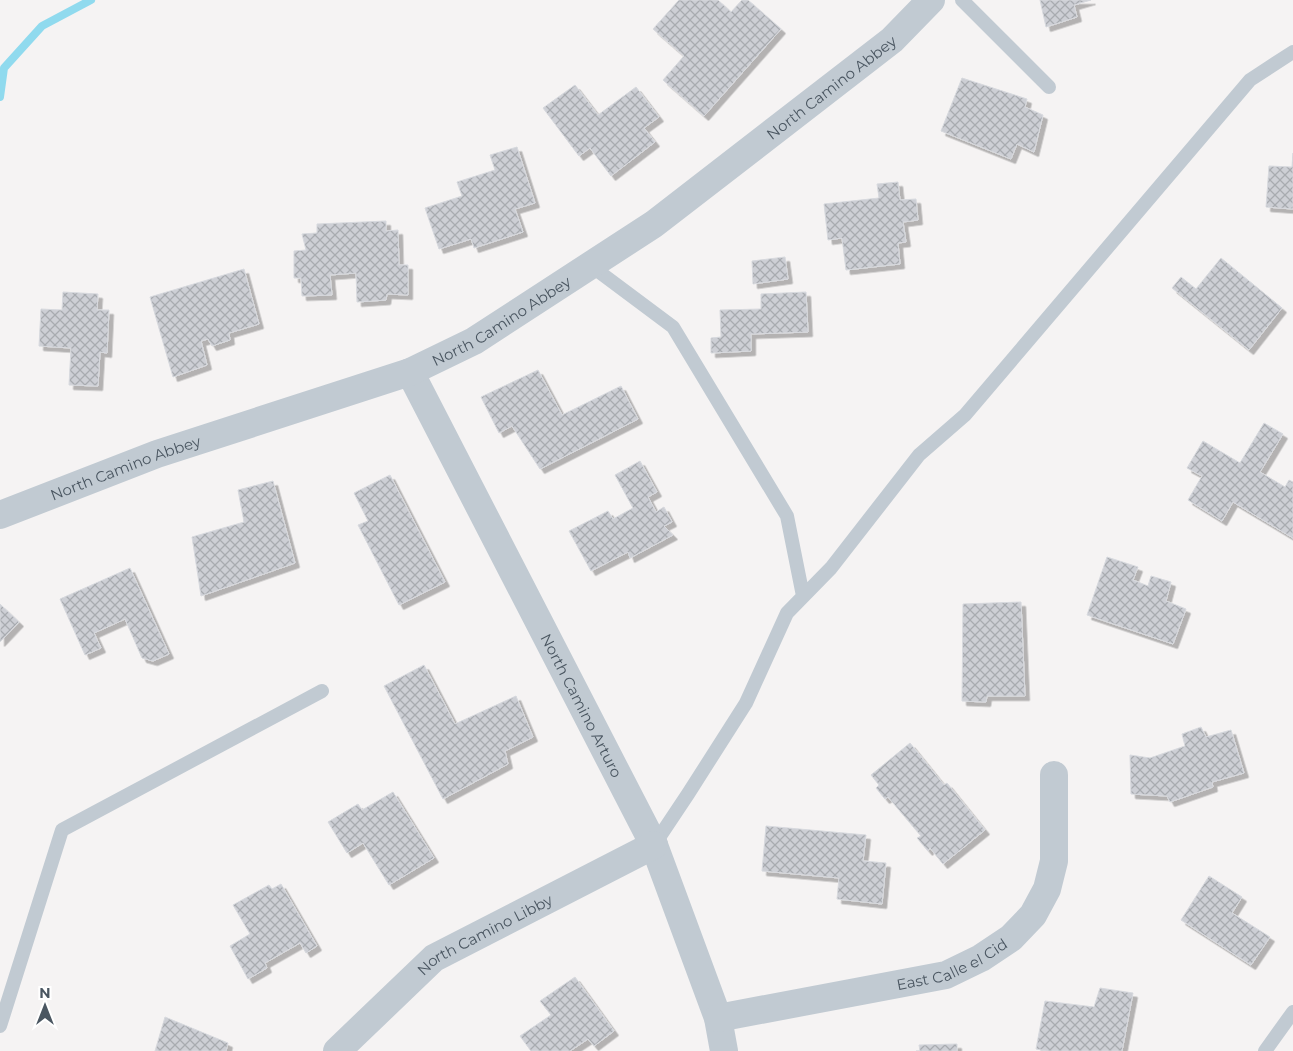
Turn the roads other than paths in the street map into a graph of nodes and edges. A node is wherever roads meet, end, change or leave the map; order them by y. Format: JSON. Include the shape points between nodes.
{"nodes":[{"id":1,"x":931,"y":0,"type":"edge"},
{"id":2,"x":962,"y":0,"type":"edge"},
{"id":3,"x":1293,"y":52,"type":"edge"},
{"id":4,"x":1049,"y":87,"type":"dead end"},
{"id":5,"x":590,"y":265,"type":"junction"},
{"id":6,"x":410,"y":372,"type":"junction"},
{"id":7,"x":0,"y":515,"type":"edge"},
{"id":8,"x":803,"y":596,"type":"junction"},
{"id":9,"x":322,"y":691,"type":"dead end"},
{"id":10,"x":1054,"y":775,"type":"dead end"},
{"id":11,"x":654,"y":845,"type":"junction"},
{"id":12,"x":1293,"y":1012,"type":"edge"},
{"id":13,"x":718,"y":1018,"type":"junction"},
{"id":14,"x":0,"y":1026,"type":"edge"},
{"id":15,"x":337,"y":1051,"type":"edge"},
{"id":16,"x":724,"y":1051,"type":"edge"},
{"id":17,"x":1265,"y":1051,"type":"edge"}],
"edges":[{"from":1,"to":5,"type":"street","name":"North Camino Abbey","via":[[892,40],[654,224]]},
{"from":2,"to":4,"type":"lane"},
{"from":3,"to":8,"type":"lane","via":[[1250,80],[965,415],[919,454],[831,568]]},
{"from":5,"to":6,"type":"street","name":"North Camino Abbey","via":[[474,341]]},
{"from":5,"to":8,"type":"lane","via":[[673,327],[787,516]]},
{"from":6,"to":7,"type":"street","name":"North Camino Abbey","via":[[157,454]]},
{"from":6,"to":11,"type":"street","name":"North Camino Arturo"},
{"from":8,"to":11,"type":"lane","via":[[787,613],[746,702]]},
{"from":9,"to":14,"type":"lane","via":[[62,830]]},
{"from":10,"to":13,"type":"street","name":"East Calle el Cid","via":[[1054,861],[1047,889],[1033,915],[1011,938],[981,958],[946,974]]},
{"from":11,"to":13,"type":"street","name":"North Camino Arturo"},
{"from":11,"to":15,"type":"street","name":"North Camino Libby","via":[[434,958]]},
{"from":12,"to":17,"type":"lane"},
{"from":13,"to":16,"type":"street","name":"North Camino Arturo"}]}
